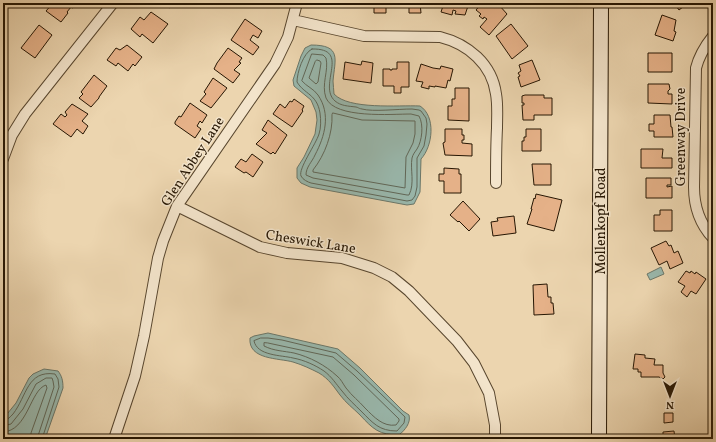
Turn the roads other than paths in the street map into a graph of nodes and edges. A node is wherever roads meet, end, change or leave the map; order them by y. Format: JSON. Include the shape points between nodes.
{"nodes":[{"id":1,"x":112,"y":3,"type":"edge"},
{"id":2,"x":297,"y":3,"type":"edge"},
{"id":3,"x":601,"y":3,"type":"edge"},
{"id":4,"x":293,"y":20,"type":"junction"},
{"id":5,"x":713,"y":36,"type":"edge"},
{"id":6,"x":3,"y":159,"type":"edge"},
{"id":7,"x":496,"y":183,"type":"dead end"},
{"id":8,"x":177,"y":206,"type":"junction"},
{"id":9,"x":713,"y":238,"type":"edge"},
{"id":10,"x":114,"y":439,"type":"edge"},
{"id":11,"x":495,"y":439,"type":"edge"},
{"id":12,"x":598,"y":439,"type":"edge"}],
"edges":[{"from":1,"to":6,"type":"street","via":[[25,114],[12,135]]},
{"from":2,"to":4,"type":"street","name":"Glen Abbey Lane"},
{"from":3,"to":12,"type":"street","name":"Mollenkopf Road"},
{"from":4,"to":7,"type":"street","via":[[364,36],[440,37],[451,40],[476,55],[493,80],[496,95]]},
{"from":4,"to":8,"type":"street","name":"Glen Abbey Lane","via":[[283,50],[275,64]]},
{"from":5,"to":9,"type":"street","name":"Greenway Drive","via":[[698,58],[696,68],[694,187],[698,216]]},
{"from":8,"to":10,"type":"street","name":"Glen Abbey Lane","via":[[158,258],[135,376]]},
{"from":8,"to":11,"type":"street","name":"Cheswick Lane","via":[[260,247],[287,253],[342,258],[374,268],[392,277],[452,336],[474,363],[489,393]]}]}
